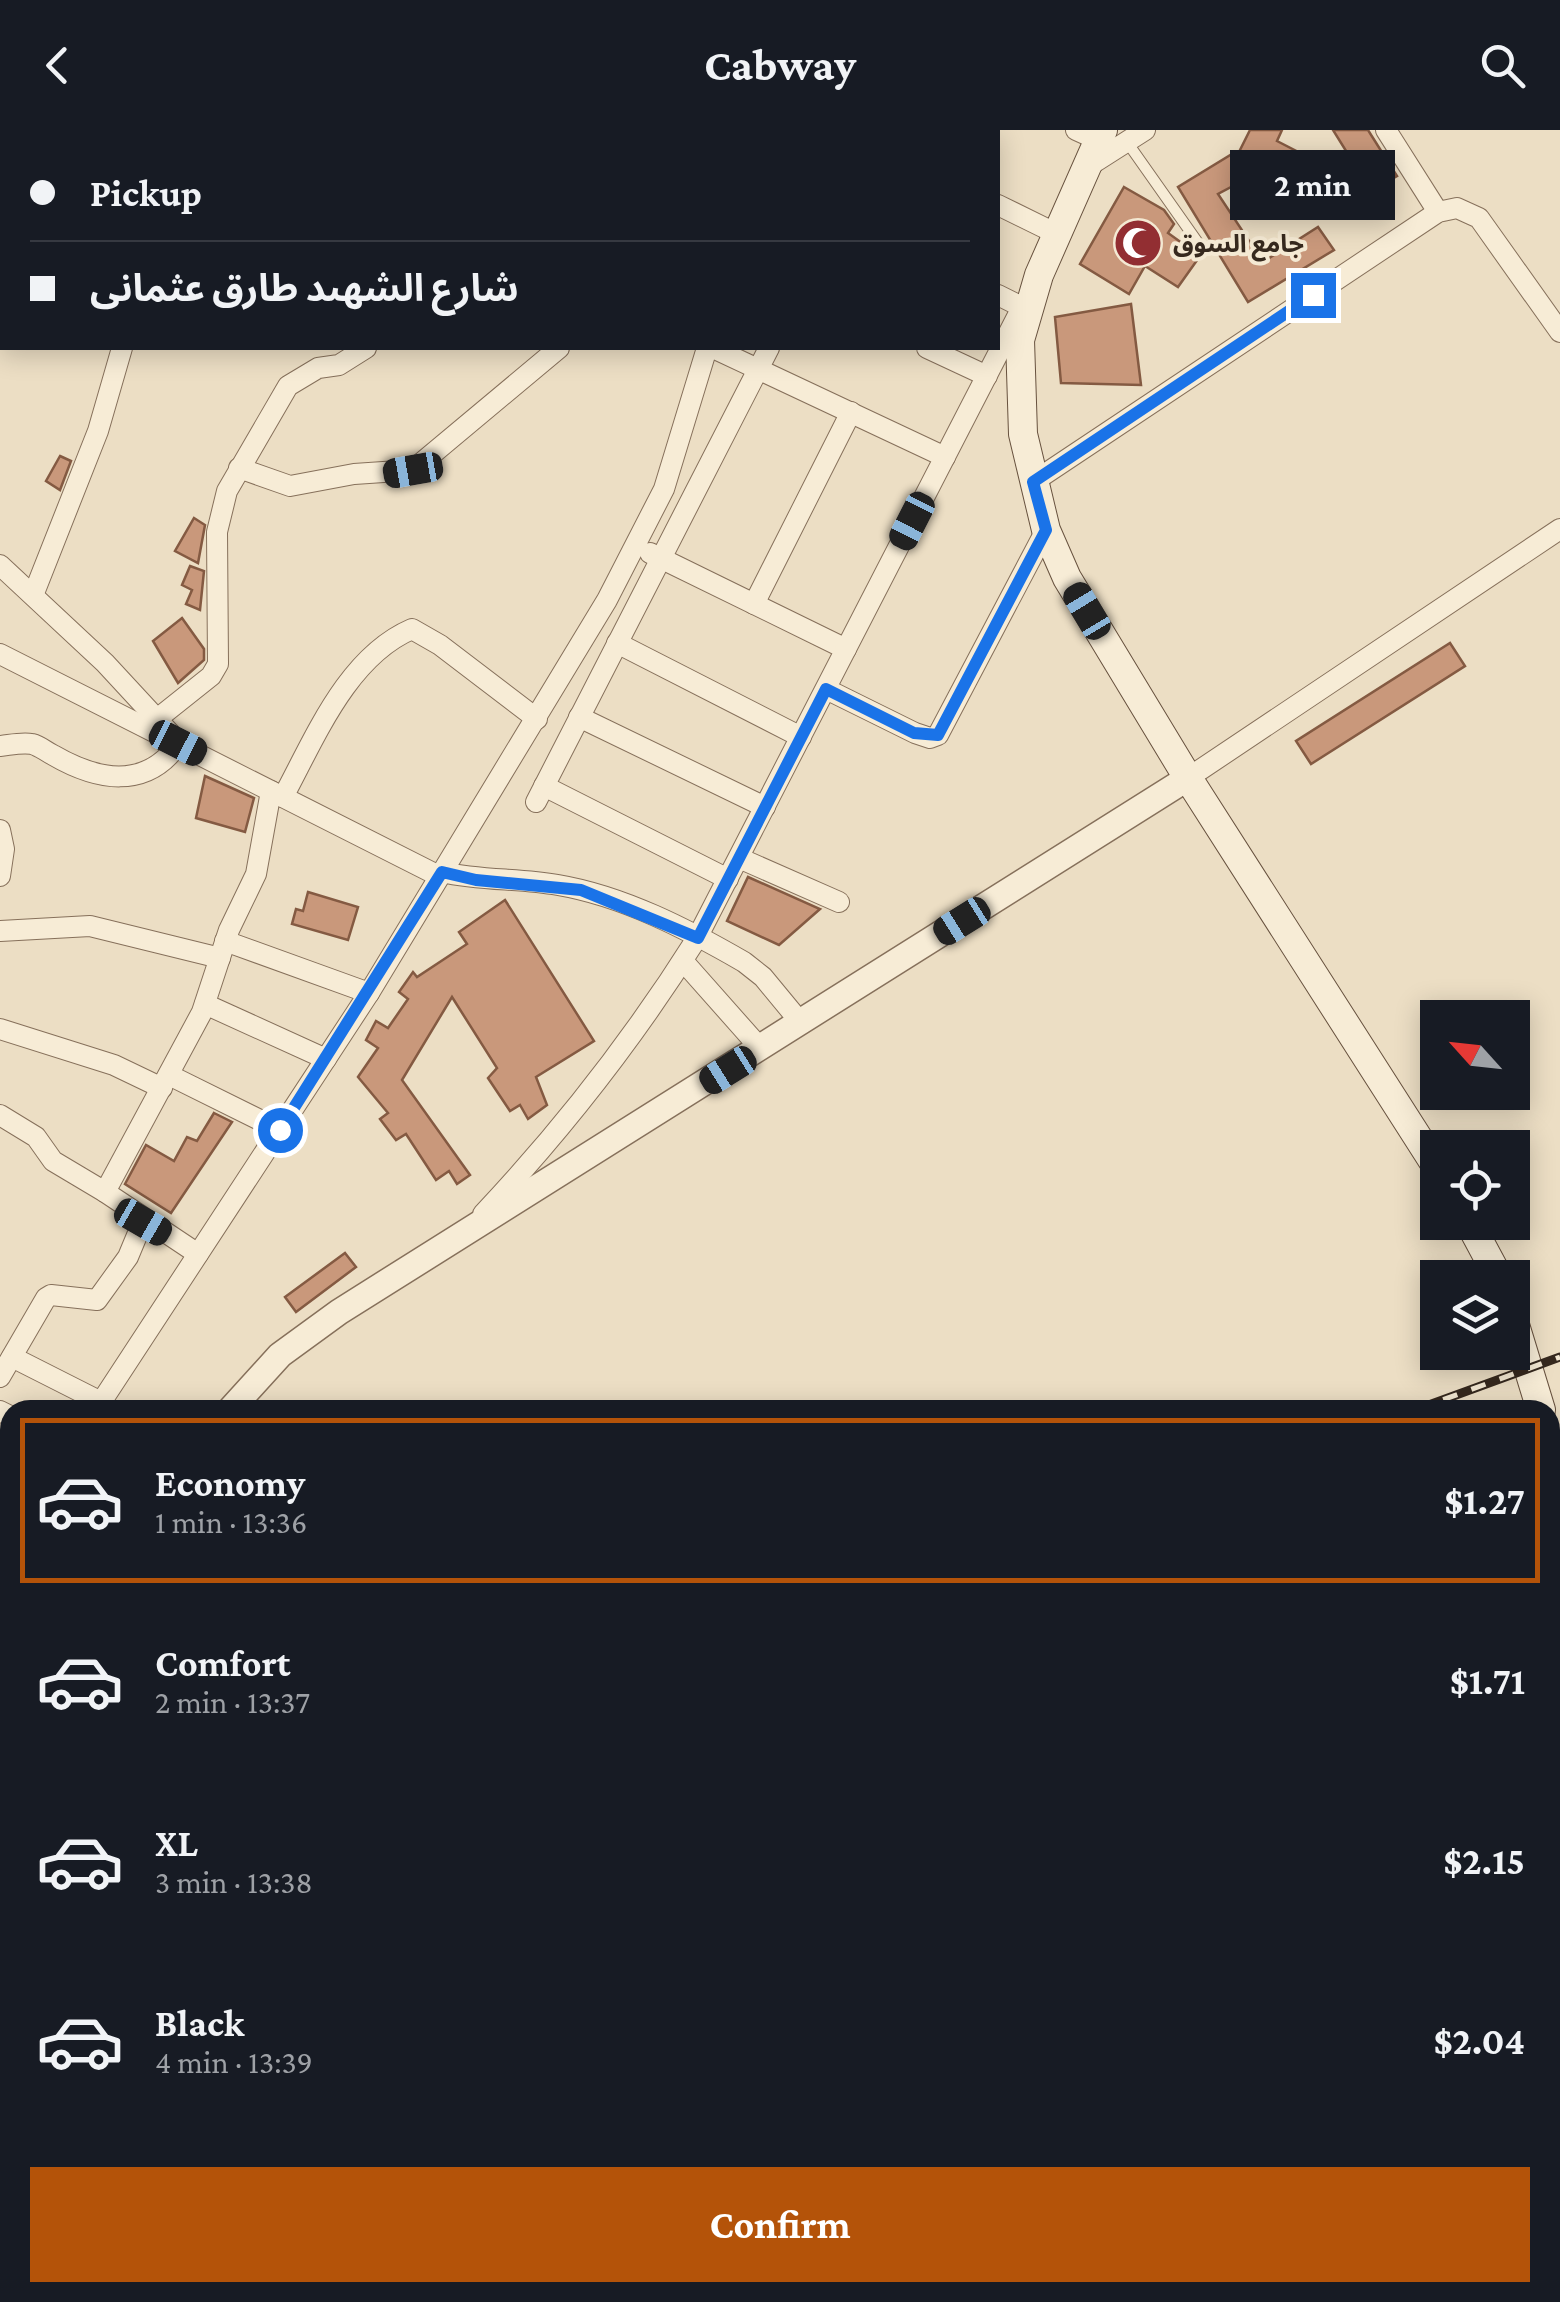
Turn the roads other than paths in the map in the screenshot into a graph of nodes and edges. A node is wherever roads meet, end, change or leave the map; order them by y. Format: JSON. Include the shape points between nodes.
{"nodes":[{"id":1,"x":1146,"y":130,"type":"edge"},
{"id":2,"x":1386,"y":130,"type":"edge"},
{"id":3,"x":1101,"y":135,"type":"edge"},
{"id":4,"x":1000,"y":206,"type":"edge"},
{"id":5,"x":1438,"y":212,"type":"junction"},
{"id":6,"x":1057,"y":234,"type":"junction"},
{"id":7,"x":1201,"y":247,"type":"dead end"},
{"id":8,"x":1039,"y":275,"type":"junction"},
{"id":9,"x":1000,"y":296,"type":"edge"},
{"id":10,"x":1022,"y":307,"type":"junction"},
{"id":11,"x":1560,"y":332,"type":"edge"},
{"id":12,"x":121,"y":350,"type":"edge"},
{"id":13,"x":363,"y":350,"type":"edge"},
{"id":14,"x":557,"y":350,"type":"edge"},
{"id":15,"x":709,"y":350,"type":"edge"},
{"id":16,"x":715,"y":350,"type":"edge"},
{"id":17,"x":768,"y":350,"type":"edge"},
{"id":18,"x":931,"y":350,"type":"edge"},
{"id":19,"x":756,"y":367,"type":"junction"},
{"id":20,"x":987,"y":376,"type":"junction"},
{"id":21,"x":851,"y":412,"type":"junction"},
{"id":22,"x":945,"y":456,"type":"junction"},
{"id":23,"x":239,"y":468,"type":"junction"},
{"id":24,"x":1033,"y":482,"type":"junction"},
{"id":25,"x":1560,"y":529,"type":"edge"},
{"id":26,"x":1046,"y":530,"type":"junction"},
{"id":27,"x":635,"y":546,"type":"junction"},
{"id":28,"x":660,"y":558,"type":"junction"},
{"id":29,"x":2,"y":570,"type":"edge"},
{"id":30,"x":34,"y":593,"type":"junction"},
{"id":31,"x":754,"y":604,"type":"junction"},
{"id":32,"x":617,"y":643,"type":"junction"},
{"id":33,"x":846,"y":650,"type":"junction"},
{"id":34,"x":4,"y":659,"type":"edge"},
{"id":35,"x":826,"y":689,"type":"junction"},
{"id":36,"x":579,"y":717,"type":"junction"},
{"id":37,"x":156,"y":719,"type":"junction"},
{"id":38,"x":537,"y":719,"type":"junction"},
{"id":39,"x":801,"y":737,"type":"junction"},
{"id":40,"x":178,"y":743,"type":"junction"},
{"id":41,"x":0,"y":746,"type":"edge"},
{"id":42,"x":1188,"y":778,"type":"junction"},
{"id":43,"x":277,"y":794,"type":"junction"},
{"id":44,"x":765,"y":807,"type":"junction"},
{"id":45,"x":0,"y":830,"type":"edge"},
{"id":46,"x":739,"y":858,"type":"junction"},
{"id":47,"x":440,"y":874,"type":"junction"},
{"id":48,"x":0,"y":876,"type":"edge"},
{"id":49,"x":728,"y":878,"type":"junction"},
{"id":50,"x":839,"y":902,"type":"dead end"},
{"id":51,"x":0,"y":930,"type":"edge"},
{"id":52,"x":698,"y":938,"type":"junction"},
{"id":53,"x":223,"y":950,"type":"junction"},
{"id":54,"x":683,"y":961,"type":"junction"},
{"id":55,"x":369,"y":993,"type":"junction"},
{"id":56,"x":206,"y":1004,"type":"junction"},
{"id":57,"x":801,"y":1024,"type":"junction"},
{"id":58,"x":0,"y":1028,"type":"edge"},
{"id":59,"x":761,"y":1048,"type":"junction"},
{"id":60,"x":326,"y":1059,"type":"junction"},
{"id":61,"x":166,"y":1081,"type":"junction"},
{"id":62,"x":0,"y":1115,"type":"edge"},
{"id":63,"x":280,"y":1130,"type":"junction"},
{"id":64,"x":1420,"y":1141,"type":"edge"},
{"id":65,"x":105,"y":1192,"type":"junction"},
{"id":66,"x":143,"y":1222,"type":"junction"},
{"id":67,"x":458,"y":1240,"type":"junction"},
{"id":68,"x":198,"y":1254,"type":"junction"},
{"id":69,"x":12,"y":1356,"type":"junction"},
{"id":70,"x":1529,"y":1370,"type":"edge"},
{"id":71,"x":0,"y":1377,"type":"edge"},
{"id":72,"x":1538,"y":1399,"type":"edge"},
{"id":73,"x":88,"y":1400,"type":"edge"},
{"id":74,"x":102,"y":1400,"type":"edge"},
{"id":75,"x":239,"y":1400,"type":"edge"}],
"edges":[{"from":1,"to":3,"type":"street"},
{"from":2,"to":5,"type":"street"},
{"from":3,"to":6,"type":"main road"},
{"from":3,"to":7,"type":"lane"},
{"from":4,"to":6,"type":"street"},
{"from":5,"to":11,"type":"street","via":[[1457,208],[1479,218]]},
{"from":5,"to":24,"type":"street"},
{"from":6,"to":8,"type":"main road"},
{"from":8,"to":10,"type":"street"},
{"from":8,"to":24,"type":"main road","via":[[1020,340],[1023,434]]},
{"from":9,"to":10,"type":"street"},
{"from":10,"to":20,"type":"street"},
{"from":12,"to":30,"type":"street","via":[[98,430]]},
{"from":13,"to":23,"type":"street","via":[[288,386]]},
{"from":14,"to":23,"type":"street","via":[[413,470],[290,486]]},
{"from":15,"to":27,"type":"street","via":[[664,488]]},
{"from":16,"to":19,"type":"street"},
{"from":17,"to":19,"type":"street"},
{"from":18,"to":20,"type":"street"},
{"from":19,"to":21,"type":"street"},
{"from":19,"to":28,"type":"street"},
{"from":20,"to":22,"type":"street"},
{"from":21,"to":22,"type":"street"},
{"from":21,"to":31,"type":"street"},
{"from":22,"to":33,"type":"street"},
{"from":23,"to":37,"type":"street","via":[[217,532],[218,664]]},
{"from":24,"to":26,"type":"main road"},
{"from":25,"to":42,"type":"street"},
{"from":26,"to":35,"type":"street","via":[[938,735],[914,733]]},
{"from":26,"to":42,"type":"main road","via":[[1067,578]]},
{"from":27,"to":28,"type":"street"},
{"from":27,"to":38,"type":"street"},
{"from":28,"to":31,"type":"street"},
{"from":28,"to":32,"type":"street"},
{"from":29,"to":30,"type":"street"},
{"from":30,"to":37,"type":"street"},
{"from":31,"to":33,"type":"street"},
{"from":32,"to":36,"type":"street"},
{"from":32,"to":39,"type":"street"},
{"from":33,"to":35,"type":"street"},
{"from":34,"to":40,"type":"street"},
{"from":35,"to":39,"type":"street"},
{"from":36,"to":44,"type":"street"},
{"from":36,"to":49,"type":"street","via":[[540,794]]},
{"from":37,"to":40,"type":"street"},
{"from":38,"to":43,"type":"street","via":[[412,629],[386,642],[358,670]]},
{"from":38,"to":47,"type":"street"},
{"from":39,"to":44,"type":"street"},
{"from":40,"to":41,"type":"street","via":[[162,763],[118,780],[30,743]]},
{"from":40,"to":43,"type":"street"},
{"from":42,"to":57,"type":"street"},
{"from":42,"to":64,"type":"main road"},
{"from":43,"to":47,"type":"street"},
{"from":43,"to":53,"type":"street","via":[[256,874]]},
{"from":44,"to":46,"type":"street"},
{"from":45,"to":48,"type":"street"},
{"from":46,"to":49,"type":"street"},
{"from":46,"to":50,"type":"street"},
{"from":47,"to":52,"type":"street","via":[[593,892]]},
{"from":47,"to":55,"type":"street"},
{"from":49,"to":52,"type":"street"},
{"from":51,"to":53,"type":"street","via":[[90,926]]},
{"from":52,"to":54,"type":"street"},
{"from":52,"to":57,"type":"street","via":[[763,977]]},
{"from":53,"to":55,"type":"street"},
{"from":53,"to":56,"type":"street"},
{"from":54,"to":59,"type":"street"},
{"from":54,"to":67,"type":"street","via":[[639,1032],[557,1136]]},
{"from":55,"to":60,"type":"street"},
{"from":56,"to":60,"type":"street"},
{"from":56,"to":61,"type":"street"},
{"from":57,"to":59,"type":"street"},
{"from":58,"to":61,"type":"street"},
{"from":59,"to":67,"type":"street"},
{"from":60,"to":63,"type":"street"},
{"from":61,"to":63,"type":"street"},
{"from":61,"to":65,"type":"street"},
{"from":62,"to":65,"type":"street","via":[[36,1137],[68,1172]]},
{"from":63,"to":68,"type":"street"},
{"from":65,"to":66,"type":"street"},
{"from":66,"to":68,"type":"street"},
{"from":66,"to":69,"type":"street","via":[[97,1300],[51,1295]]},
{"from":67,"to":75,"type":"street","via":[[339,1312],[280,1356]]},
{"from":68,"to":74,"type":"street"},
{"from":69,"to":71,"type":"street"},
{"from":69,"to":73,"type":"street"},
{"from":70,"to":72,"type":"main road"}]}
